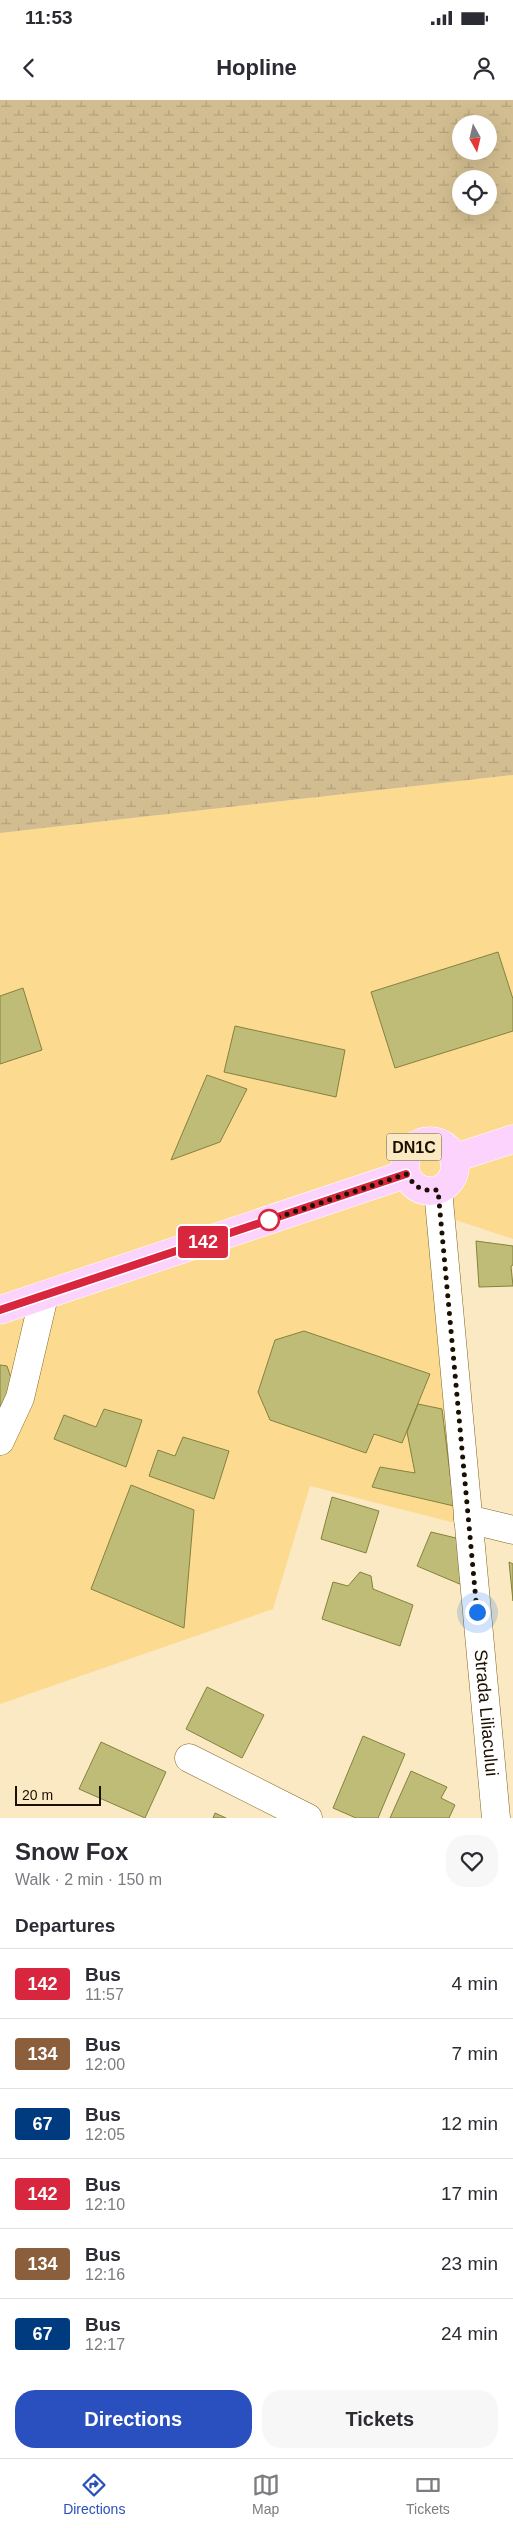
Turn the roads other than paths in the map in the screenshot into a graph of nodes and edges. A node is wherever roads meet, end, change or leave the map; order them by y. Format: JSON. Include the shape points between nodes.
{"nodes":[{"id":1,"x":513,"y":1140,"type":"edge"},
{"id":2,"x":454,"y":1158,"type":"junction"},
{"id":3,"x":406,"y":1174,"type":"junction"},
{"id":4,"x":438,"y":1190,"type":"junction"},
{"id":5,"x":44,"y":1296,"type":"junction"},
{"id":6,"x":0,"y":1310,"type":"edge"},
{"id":7,"x":0,"y":1441,"type":"edge"},
{"id":8,"x":468,"y":1519,"type":"junction"},
{"id":9,"x":513,"y":1530,"type":"edge"},
{"id":10,"x":189,"y":1758,"type":"dead end"},
{"id":11,"x":308,"y":1818,"type":"edge"},
{"id":12,"x":496,"y":1818,"type":"edge"}],
"edges":[{"from":1,"to":2,"type":"main road","number":"DN1C"},
{"from":2,"to":3,"type":"main road","number":"DN1C","via":[[447,1147],[436,1141],[422,1142],[411,1149],[405,1161]]},
{"from":2,"to":4,"type":"main road","number":"DN1C","via":[[455,1173],[447,1185]]},
{"from":3,"to":4,"type":"main road","number":"DN1C","via":[[416,1188]]},
{"from":3,"to":5,"type":"main road","number":"DN1C"},
{"from":4,"to":8,"type":"street","name":"Strada Liliacului"},
{"from":5,"to":6,"type":"main road","number":"DN1C"},
{"from":5,"to":7,"type":"street","via":[[20,1398]]},
{"from":8,"to":9,"type":"street"},
{"from":8,"to":12,"type":"street","name":"Strada Liliacului"},
{"from":10,"to":11,"type":"street"}]}
